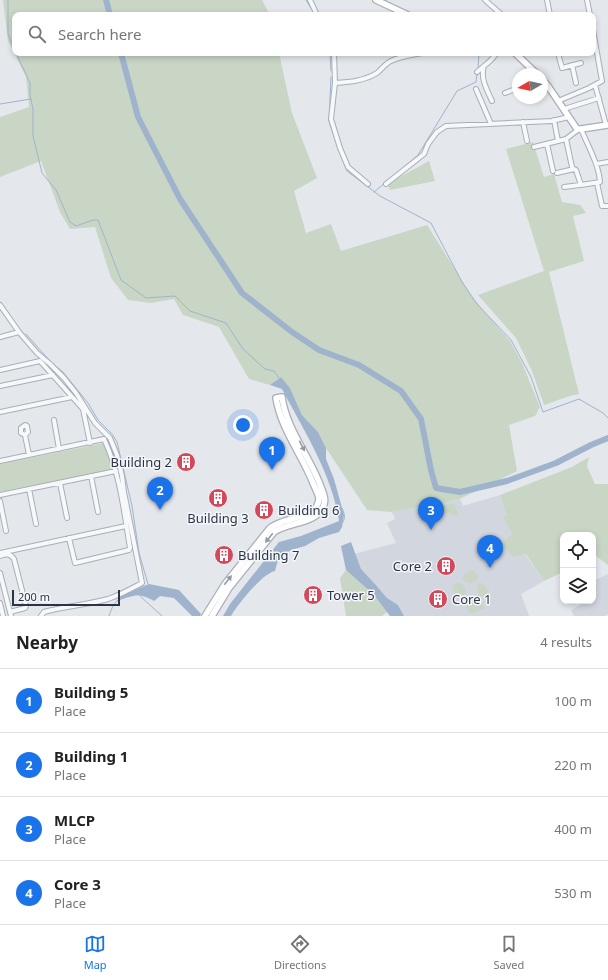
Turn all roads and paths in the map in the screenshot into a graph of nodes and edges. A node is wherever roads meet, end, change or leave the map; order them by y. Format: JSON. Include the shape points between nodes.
{"nodes":[{"id":1,"x":310,"y":0,"type":"edge"},
{"id":2,"x":376,"y":0,"type":"edge"},
{"id":3,"x":485,"y":0,"type":"edge"},
{"id":4,"x":547,"y":0,"type":"edge"},
{"id":5,"x":588,"y":0,"type":"edge"},
{"id":6,"x":316,"y":12,"type":"edge"},
{"id":7,"x":402,"y":12,"type":"edge"},
{"id":8,"x":499,"y":12,"type":"edge"},
{"id":9,"x":549,"y":12,"type":"edge"},
{"id":10,"x":590,"y":12,"type":"edge"},
{"id":11,"x":596,"y":47,"type":"edge"},
{"id":12,"x":334,"y":56,"type":"edge"},
{"id":13,"x":404,"y":56,"type":"edge"},
{"id":14,"x":494,"y":56,"type":"edge"},
{"id":15,"x":519,"y":56,"type":"edge"},
{"id":16,"x":559,"y":56,"type":"edge"},
{"id":17,"x":581,"y":63,"type":"dead end"},
{"id":18,"x":572,"y":65,"type":"junction"},
{"id":19,"x":484,"y":66,"type":"junction"},
{"id":20,"x":531,"y":68,"type":"edge"},
{"id":21,"x":478,"y":71,"type":"dead end"},
{"id":22,"x":335,"y":83,"type":"junction"},
{"id":23,"x":576,"y":83,"type":"dead end"},
{"id":24,"x":595,"y":85,"type":"junction"},
{"id":25,"x":548,"y":87,"type":"edge"},
{"id":26,"x":476,"y":89,"type":"dead end"},
{"id":27,"x":512,"y":90,"type":"edge"},
{"id":28,"x":504,"y":93,"type":"dead end"},
{"id":29,"x":599,"y":98,"type":"junction"},
{"id":30,"x":492,"y":101,"type":"dead end"},
{"id":31,"x":558,"y":101,"type":"junction"},
{"id":32,"x":564,"y":109,"type":"junction"},
{"id":33,"x":569,"y":117,"type":"junction"},
{"id":34,"x":554,"y":120,"type":"junction"},
{"id":35,"x":523,"y":122,"type":"junction"},
{"id":36,"x":491,"y":124,"type":"junction"},
{"id":37,"x":607,"y":125,"type":"edge"},
{"id":38,"x":580,"y":129,"type":"junction"},
{"id":39,"x":566,"y":139,"type":"junction"},
{"id":40,"x":527,"y":141,"type":"dead end"},
{"id":41,"x":558,"y":141,"type":"junction"},
{"id":42,"x":547,"y":144,"type":"junction"},
{"id":43,"x":534,"y":147,"type":"dead end"},
{"id":44,"x":608,"y":162,"type":"edge"},
{"id":45,"x":596,"y":164,"type":"junction"},
{"id":46,"x":572,"y":167,"type":"dead end"},
{"id":47,"x":597,"y":183,"type":"junction"},
{"id":48,"x":368,"y":184,"type":"dead end"},
{"id":49,"x":386,"y":184,"type":"dead end"},
{"id":50,"x":580,"y":185,"type":"junction"},
{"id":51,"x":564,"y":187,"type":"dead end"},
{"id":52,"x":608,"y":206,"type":"edge"},
{"id":53,"x":0,"y":305,"type":"edge"},
{"id":54,"x":19,"y":332,"type":"junction"},
{"id":55,"x":0,"y":337,"type":"edge"},
{"id":56,"x":0,"y":370,"type":"edge"},
{"id":57,"x":53,"y":375,"type":"junction"},
{"id":58,"x":0,"y":386,"type":"edge"},
{"id":59,"x":72,"y":397,"type":"junction"},
{"id":60,"x":279,"y":398,"type":"dead end"},
{"id":61,"x":0,"y":412,"type":"edge"},
{"id":62,"x":54,"y":420,"type":"dead end"},
{"id":63,"x":25,"y":434,"type":"dead end"},
{"id":64,"x":90,"y":442,"type":"junction"},
{"id":65,"x":59,"y":449,"type":"junction"},
{"id":66,"x":29,"y":455,"type":"junction"},
{"id":67,"x":0,"y":461,"type":"edge"},
{"id":68,"x":116,"y":471,"type":"junction"},
{"id":69,"x":90,"y":476,"type":"junction"},
{"id":70,"x":60,"y":483,"type":"junction"},
{"id":71,"x":29,"y":489,"type":"junction"},
{"id":72,"x":0,"y":495,"type":"edge"},
{"id":73,"x":0,"y":501,"type":"edge"},
{"id":74,"x":98,"y":512,"type":"dead end"},
{"id":75,"x":67,"y":518,"type":"dead end"},
{"id":76,"x":36,"y":524,"type":"dead end"},
{"id":77,"x":126,"y":526,"type":"junction"},
{"id":78,"x":6,"y":531,"type":"dead end"},
{"id":79,"x":69,"y":538,"type":"junction"},
{"id":80,"x":0,"y":553,"type":"edge"},
{"id":81,"x":0,"y":556,"type":"edge"},
{"id":82,"x":0,"y":573,"type":"edge"},
{"id":83,"x":0,"y":603,"type":"edge"},
{"id":84,"x":10,"y":614,"type":"edge"},
{"id":85,"x":208,"y":615,"type":"edge"},
{"id":86,"x":3,"y":616,"type":"edge"},
{"id":87,"x":41,"y":616,"type":"edge"}],
"edges":[{"from":1,"to":6,"type":"street"},
{"from":2,"to":7,"type":"street"},
{"from":3,"to":8,"type":"street"},
{"from":4,"to":9,"type":"street"},
{"from":5,"to":10,"type":"street"},
{"from":11,"to":24,"type":"street","via":[[602,81]]},
{"from":12,"to":22,"type":"street"},
{"from":13,"to":22,"type":"street","via":[[358,81]]},
{"from":14,"to":19,"type":"street"},
{"from":15,"to":20,"type":"street"},
{"from":16,"to":18,"type":"street","via":[[562,68]]},
{"from":17,"to":18,"type":"street"},
{"from":18,"to":23,"type":"street"},
{"from":19,"to":21,"type":"street"},
{"from":19,"to":30,"type":"street","via":[[482,74]]},
{"from":22,"to":48,"type":"street","via":[[331,119],[340,148],[348,167]]},
{"from":24,"to":29,"type":"street"},
{"from":24,"to":31,"type":"street"},
{"from":25,"to":31,"type":"street"},
{"from":26,"to":36,"type":"street"},
{"from":27,"to":28,"type":"street"},
{"from":29,"to":32,"type":"street"},
{"from":29,"to":37,"type":"street"},
{"from":31,"to":32,"type":"street"},
{"from":32,"to":33,"type":"street"},
{"from":33,"to":34,"type":"street"},
{"from":33,"to":38,"type":"street"},
{"from":34,"to":35,"type":"street"},
{"from":34,"to":41,"type":"street"},
{"from":35,"to":36,"type":"street"},
{"from":35,"to":40,"type":"street"},
{"from":36,"to":49,"type":"street","via":[[451,125],[442,128],[428,144],[424,154]]},
{"from":37,"to":38,"type":"street"},
{"from":38,"to":39,"type":"street"},
{"from":38,"to":45,"type":"street"},
{"from":39,"to":41,"type":"street"},
{"from":39,"to":46,"type":"street"},
{"from":41,"to":42,"type":"street"},
{"from":42,"to":43,"type":"street"},
{"from":42,"to":50,"type":"street","via":[[555,172],[575,169]]},
{"from":44,"to":45,"type":"street"},
{"from":45,"to":47,"type":"street","via":[[600,181]]},
{"from":47,"to":50,"type":"street"},
{"from":47,"to":52,"type":"street","via":[[602,206]]},
{"from":50,"to":51,"type":"street"},
{"from":53,"to":54,"type":"street"},
{"from":54,"to":55,"type":"street"},
{"from":54,"to":87,"type":"street","via":[[64,378],[95,423],[110,438],[122,476],[142,583],[108,599],[58,608],[44,612]]},
{"from":56,"to":57,"type":"street","via":[[40,361]]},
{"from":57,"to":58,"type":"street"},
{"from":57,"to":59,"type":"street"},
{"from":59,"to":61,"type":"street"},
{"from":59,"to":64,"type":"street","via":[[83,409]]},
{"from":60,"to":85,"type":"street","via":[[281,417],[292,433],[309,473],[319,498],[318,505],[311,512],[270,528],[228,580]]},
{"from":62,"to":65,"type":"street"},
{"from":63,"to":66,"type":"street"},
{"from":64,"to":65,"type":"street"},
{"from":64,"to":68,"type":"street","via":[[104,440]]},
{"from":65,"to":66,"type":"street"},
{"from":66,"to":67,"type":"street"},
{"from":68,"to":69,"type":"street"},
{"from":68,"to":77,"type":"street"},
{"from":69,"to":70,"type":"street"},
{"from":69,"to":74,"type":"street"},
{"from":70,"to":71,"type":"street"},
{"from":70,"to":75,"type":"street"},
{"from":71,"to":72,"type":"street"},
{"from":71,"to":76,"type":"street"},
{"from":73,"to":78,"type":"street"},
{"from":77,"to":79,"type":"street"},
{"from":77,"to":79,"type":"street","via":[[129,550],[75,563]]},
{"from":79,"to":80,"type":"street"},
{"from":81,"to":84,"type":"street","via":[[12,555],[26,606]]},
{"from":82,"to":84,"type":"street"},
{"from":83,"to":86,"type":"street"}]}
